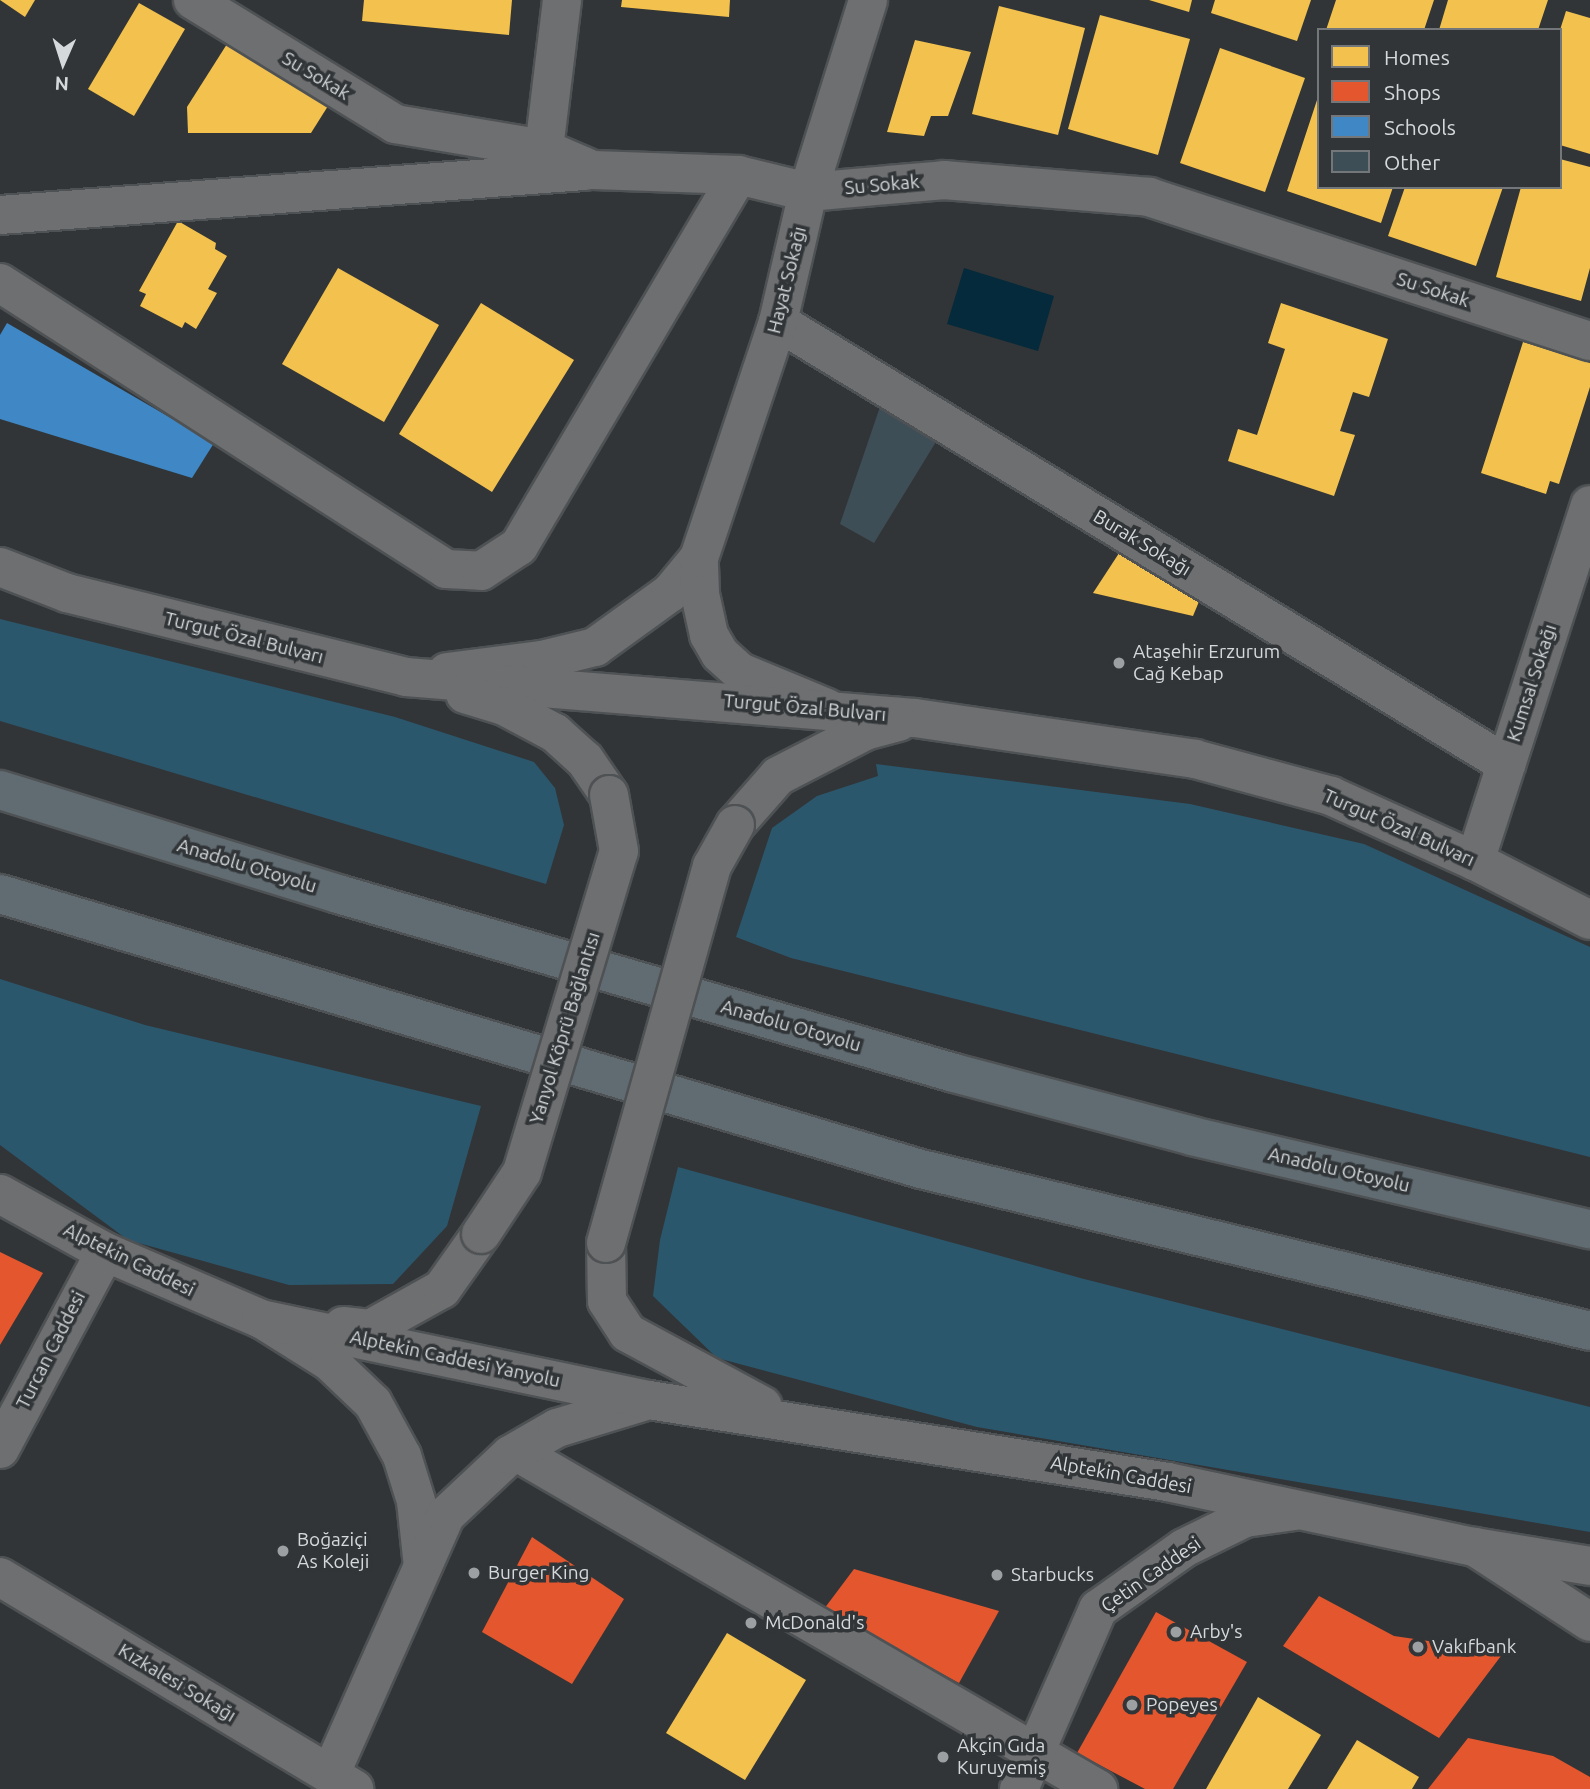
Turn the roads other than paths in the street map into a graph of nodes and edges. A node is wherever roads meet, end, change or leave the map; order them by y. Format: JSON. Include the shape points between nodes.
{"nodes":[{"id":1,"x":194,"y":0,"type":"edge"},
{"id":2,"x":562,"y":0,"type":"edge"},
{"id":3,"x":868,"y":0,"type":"edge"},
{"id":4,"x":544,"y":149,"type":"junction"},
{"id":5,"x":593,"y":170,"type":"junction"},
{"id":6,"x":738,"y":175,"type":"junction"},
{"id":7,"x":808,"y":191,"type":"junction"},
{"id":8,"x":0,"y":215,"type":"edge"},
{"id":9,"x":0,"y":283,"type":"edge"},
{"id":10,"x":778,"y":322,"type":"junction"},
{"id":11,"x":1590,"y":341,"type":"edge"},
{"id":12,"x":1590,"y":505,"type":"edge"},
{"id":13,"x":699,"y":558,"type":"junction"},
{"id":14,"x":0,"y":567,"type":"edge"},
{"id":15,"x":406,"y":677,"type":"junction"},
{"id":16,"x":832,"y":710,"type":"junction"},
{"id":17,"x":915,"y":718,"type":"junction"},
{"id":18,"x":1506,"y":764,"type":"junction"},
{"id":19,"x":0,"y":790,"type":"edge"},
{"id":20,"x":1475,"y":861,"type":"junction"},
{"id":21,"x":0,"y":894,"type":"edge"},
{"id":22,"x":1590,"y":920,"type":"edge"},
{"id":23,"x":0,"y":1194,"type":"edge"},
{"id":24,"x":1590,"y":1229,"type":"edge"},
{"id":25,"x":105,"y":1252,"type":"junction"},
{"id":26,"x":261,"y":1319,"type":"junction"},
{"id":27,"x":1590,"y":1331,"type":"edge"},
{"id":28,"x":649,"y":1400,"type":"junction"},
{"id":29,"x":790,"y":1420,"type":"junction"},
{"id":30,"x":0,"y":1449,"type":"edge"},
{"id":31,"x":517,"y":1451,"type":"junction"},
{"id":32,"x":1308,"y":1509,"type":"junction"},
{"id":33,"x":1475,"y":1547,"type":"junction"},
{"id":34,"x":1590,"y":1566,"type":"edge"},
{"id":35,"x":424,"y":1571,"type":"junction"},
{"id":36,"x":0,"y":1577,"type":"edge"},
{"id":37,"x":1590,"y":1622,"type":"edge"},
{"id":38,"x":1034,"y":1749,"type":"junction"},
{"id":39,"x":342,"y":1782,"type":"edge"},
{"id":40,"x":1018,"y":1789,"type":"edge"},
{"id":41,"x":1098,"y":1789,"type":"edge"}],
"edges":[{"from":1,"to":4,"type":"street","name":"Su Sokak","via":[[395,124]]},
{"from":2,"to":4,"type":"street"},
{"from":3,"to":7,"type":"street","name":"Hayat Sokağı"},
{"from":4,"to":5,"type":"street","name":"Su Sokak"},
{"from":5,"to":6,"type":"street","name":"Su Sokak"},
{"from":5,"to":8,"type":"street"},
{"from":6,"to":7,"type":"street","name":"Su Sokak"},
{"from":6,"to":9,"type":"street","via":[[520,546],[481,571],[446,569]]},
{"from":7,"to":10,"type":"street","name":"Hayat Sokağı"},
{"from":7,"to":11,"type":"street","name":"Su Sokak","via":[[944,180],[1149,197]]},
{"from":10,"to":13,"type":"street","name":"Hayat Sokağı"},
{"from":10,"to":18,"type":"street","name":"Burak Sokağı"},
{"from":12,"to":18,"type":"street","name":"Kumsal Sokağı"},
{"from":13,"to":15,"type":"street","via":[[670,593],[595,647],[542,660]]},
{"from":13,"to":16,"type":"street","via":[[702,604],[709,635],[720,654],[740,672]]},
{"from":14,"to":15,"type":"street","name":"Turgut Özal Bulvarı","via":[[67,593]]},
{"from":15,"to":16,"type":"street","name":"Turgut Özal Bulvarı"},
{"from":15,"to":26,"type":"street","name":"Yanyol Köprü Bağlantısı","bridge":true,"via":[[504,706],[555,733],[585,760],[609,795],[619,850],[522,1172],[442,1289],[370,1329]]},
{"from":16,"to":17,"type":"street","name":"Turgut Özal Bulvarı"},
{"from":17,"to":20,"type":"street","name":"Turgut Özal Bulvarı","via":[[1195,760],[1331,796]]},
{"from":17,"to":29,"type":"street","bridge":true,"via":[[865,731],[778,776],[735,825],[712,866],[606,1243],[607,1301],[628,1333]]},
{"from":18,"to":20,"type":"street","name":"Kumsal Sokağı"},
{"from":19,"to":24,"type":"highway","name":"Anadolu Otoyolu","via":[[338,894],[954,1073],[1192,1136]]},
{"from":20,"to":22,"type":"street","name":"Turgut Özal Bulvarı"},
{"from":21,"to":27,"type":"highway","via":[[921,1169]]},
{"from":23,"to":25,"type":"street","name":"Alptekin Caddesi"},
{"from":25,"to":26,"type":"street","name":"Alptekin Caddesi"},
{"from":25,"to":30,"type":"street","name":"Turcan Caddesi"},
{"from":26,"to":28,"type":"street","name":"Alptekin Caddesi Yanyolu"},
{"from":26,"to":35,"type":"street","via":[[330,1362],[373,1403],[402,1456],[416,1501]]},
{"from":28,"to":29,"type":"street","name":"Alptekin Caddesi"},
{"from":28,"to":31,"type":"street","via":[[557,1428]]},
{"from":29,"to":32,"type":"street","name":"Alptekin Caddesi"},
{"from":31,"to":35,"type":"street","via":[[446,1515]]},
{"from":31,"to":38,"type":"street"},
{"from":32,"to":33,"type":"street","name":"Alptekin Caddesi"},
{"from":32,"to":38,"type":"street","name":"Çetin Caddesi","via":[[1245,1518],[1184,1548],[1098,1609]]},
{"from":33,"to":34,"type":"street","name":"Alptekin Caddesi"},
{"from":33,"to":37,"type":"street"},
{"from":35,"to":39,"type":"street"},
{"from":36,"to":39,"type":"street","name":"Kızkalesi Sokağı"},
{"from":38,"to":40,"type":"street","name":"Çetin Caddesi"},
{"from":38,"to":41,"type":"street"}]}
